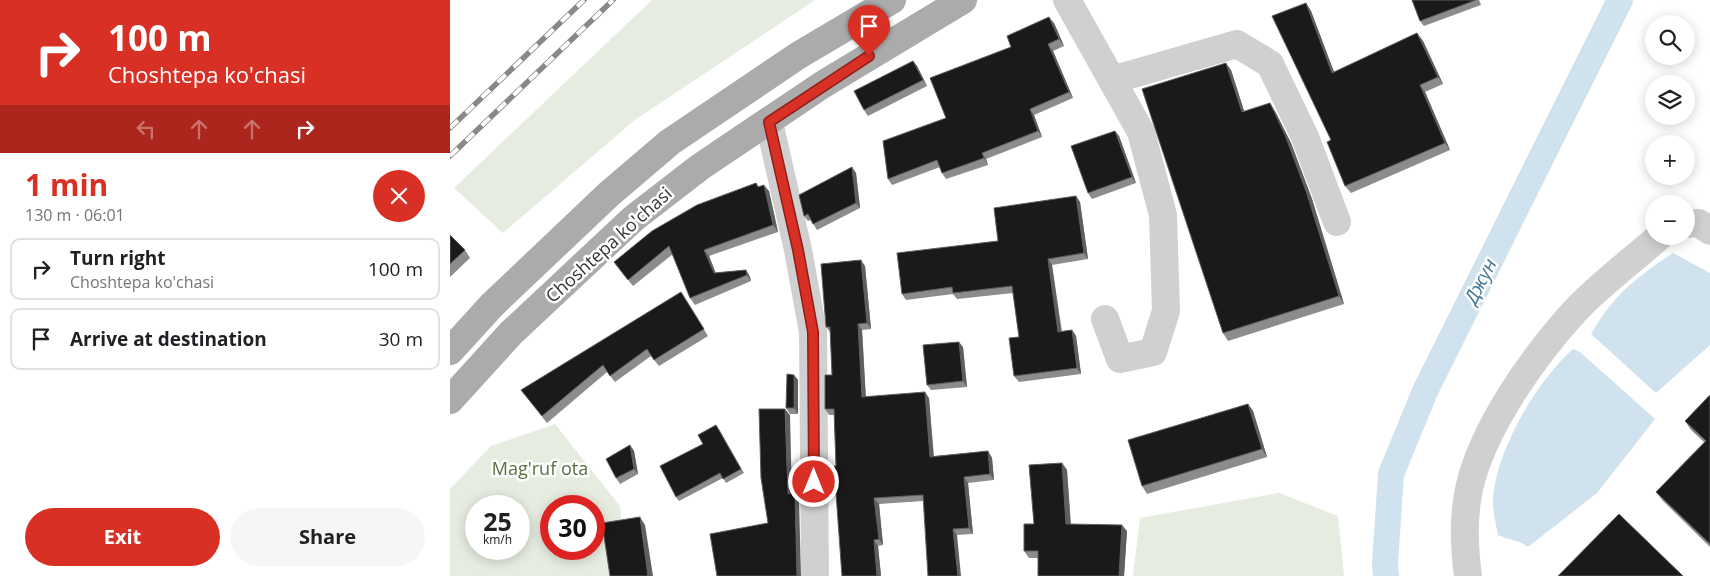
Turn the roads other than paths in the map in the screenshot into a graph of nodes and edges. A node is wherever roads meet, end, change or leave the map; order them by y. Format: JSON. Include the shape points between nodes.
{"nodes":[{"id":1,"x":892,"y":0,"type":"edge"},
{"id":2,"x":963,"y":0,"type":"edge"},
{"id":3,"x":1066,"y":0,"type":"edge"},
{"id":4,"x":1112,"y":80,"type":"junction"},
{"id":5,"x":769,"y":122,"type":"junction"},
{"id":6,"x":1337,"y":222,"type":"dead end"},
{"id":7,"x":1695,"y":223,"type":"edge"},
{"id":8,"x":1710,"y":231,"type":"edge"},
{"id":9,"x":1650,"y":245,"type":"edge"},
{"id":10,"x":1105,"y":319,"type":"dead end"},
{"id":11,"x":450,"y":351,"type":"edge"},
{"id":12,"x":450,"y":400,"type":"edge"},
{"id":13,"x":815,"y":576,"type":"edge"},
{"id":14,"x":1468,"y":576,"type":"edge"}],
"edges":[{"from":1,"to":11,"type":"main road","name":"Choshtepa ko'chasi","via":[[799,56],[670,142],[609,194],[499,298]]},
{"from":2,"to":5,"type":"main road","name":"Choshtepa ko'chasi","via":[[822,85]]},
{"from":3,"to":4,"type":"street"},
{"from":4,"to":6,"type":"street","via":[[1237,44],[1270,64],[1304,137]]},
{"from":4,"to":10,"type":"street","via":[[1142,132],[1163,215],[1166,311],[1152,352],[1120,360]]},
{"from":5,"to":12,"type":"main road","name":"Choshtepa ko'chasi","via":[[700,167],[634,218],[511,334]]},
{"from":5,"to":13,"type":"street","via":[[813,332]]},
{"from":7,"to":8,"type":"street"},
{"from":9,"to":14,"type":"street","via":[[1576,310],[1540,353],[1512,395],[1487,441],[1470,488],[1464,526]]}]}
